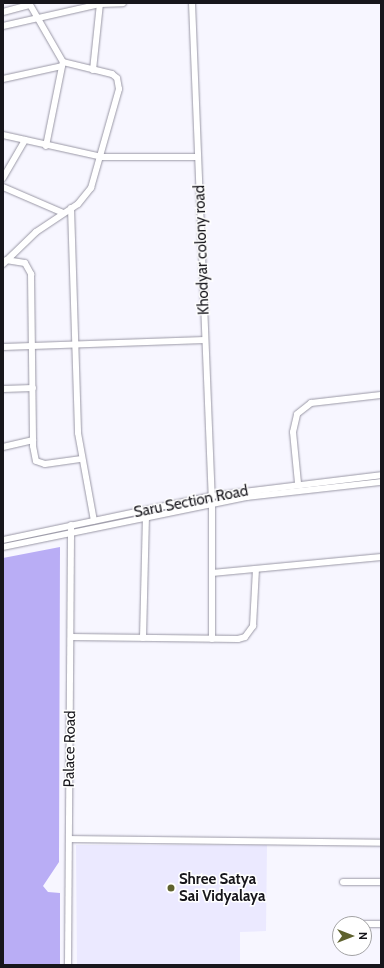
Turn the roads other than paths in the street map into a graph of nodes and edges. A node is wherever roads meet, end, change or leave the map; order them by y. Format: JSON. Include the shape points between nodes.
{"nodes":[{"id":1,"x":100,"y":3,"type":"edge"},
{"id":2,"x":123,"y":3,"type":"edge"},
{"id":3,"x":192,"y":3,"type":"edge"},
{"id":4,"x":29,"y":4,"type":"edge"},
{"id":5,"x":3,"y":12,"type":"edge"},
{"id":6,"x":35,"y":17,"type":"junction"},
{"id":7,"x":3,"y":26,"type":"edge"},
{"id":8,"x":62,"y":64,"type":"junction"},
{"id":9,"x":92,"y":70,"type":"junction"},
{"id":10,"x":3,"y":79,"type":"edge"},
{"id":11,"x":3,"y":134,"type":"edge"},
{"id":12,"x":25,"y":140,"type":"junction"},
{"id":13,"x":46,"y":146,"type":"junction"},
{"id":14,"x":102,"y":157,"type":"junction"},
{"id":15,"x":198,"y":157,"type":"junction"},
{"id":16,"x":3,"y":178,"type":"edge"},
{"id":17,"x":3,"y":187,"type":"edge"},
{"id":18,"x":71,"y":208,"type":"junction"},
{"id":19,"x":63,"y":213,"type":"junction"},
{"id":20,"x":5,"y":262,"type":"edge"},
{"id":21,"x":205,"y":340,"type":"junction"},
{"id":22,"x":75,"y":342,"type":"junction"},
{"id":23,"x":32,"y":345,"type":"junction"},
{"id":24,"x":3,"y":346,"type":"edge"},
{"id":25,"x":33,"y":388,"type":"junction"},
{"id":26,"x":3,"y":389,"type":"edge"},
{"id":27,"x":381,"y":395,"type":"edge"},
{"id":28,"x":33,"y":440,"type":"junction"},
{"id":29,"x":3,"y":447,"type":"edge"},
{"id":30,"x":82,"y":459,"type":"junction"},
{"id":31,"x":381,"y":475,"type":"edge"},
{"id":32,"x":381,"y":482,"type":"edge"},
{"id":33,"x":298,"y":483,"type":"junction"},
{"id":34,"x":211,"y":496,"type":"junction"},
{"id":35,"x":212,"y":504,"type":"junction"},
{"id":36,"x":146,"y":517,"type":"junction"},
{"id":37,"x":94,"y":521,"type":"junction"},
{"id":38,"x":71,"y":525,"type":"junction"},
{"id":39,"x":72,"y":534,"type":"junction"},
{"id":40,"x":3,"y":540,"type":"edge"},
{"id":41,"x":3,"y":547,"type":"edge"},
{"id":42,"x":381,"y":557,"type":"edge"},
{"id":43,"x":256,"y":569,"type":"junction"},
{"id":44,"x":212,"y":573,"type":"junction"},
{"id":45,"x":71,"y":637,"type":"junction"},
{"id":46,"x":143,"y":638,"type":"junction"},
{"id":47,"x":212,"y":639,"type":"junction"},
{"id":48,"x":69,"y":839,"type":"junction"},
{"id":49,"x":381,"y":843,"type":"edge"},
{"id":50,"x":343,"y":882,"type":"dead end"},
{"id":51,"x":381,"y":882,"type":"edge"},
{"id":52,"x":68,"y":965,"type":"edge"}],
"edges":[{"from":1,"to":2,"type":"street"},
{"from":1,"to":6,"type":"street"},
{"from":1,"to":9,"type":"street"},
{"from":3,"to":15,"type":"street","name":"Khodyar colony road"},
{"from":4,"to":5,"type":"street"},
{"from":4,"to":6,"type":"street"},
{"from":6,"to":7,"type":"street"},
{"from":6,"to":8,"type":"street"},
{"from":8,"to":9,"type":"street"},
{"from":8,"to":10,"type":"street"},
{"from":8,"to":13,"type":"street"},
{"from":9,"to":14,"type":"street","via":[[112,74],[119,84]]},
{"from":11,"to":12,"type":"street"},
{"from":12,"to":13,"type":"street"},
{"from":12,"to":16,"type":"street"},
{"from":13,"to":14,"type":"street"},
{"from":14,"to":15,"type":"street"},
{"from":14,"to":18,"type":"street","via":[[91,188]]},
{"from":15,"to":21,"type":"street","name":"Khodyar colony road"},
{"from":17,"to":19,"type":"street"},
{"from":18,"to":19,"type":"street"},
{"from":18,"to":22,"type":"street"},
{"from":19,"to":20,"type":"street","via":[[22,244]]},
{"from":20,"to":23,"type":"street","via":[[25,263],[30,269]]},
{"from":21,"to":22,"type":"street"},
{"from":21,"to":34,"type":"street","name":"Khodyar colony road"},
{"from":22,"to":23,"type":"street"},
{"from":22,"to":30,"type":"street"},
{"from":23,"to":24,"type":"street"},
{"from":23,"to":25,"type":"street"},
{"from":25,"to":26,"type":"street"},
{"from":25,"to":28,"type":"street"},
{"from":27,"to":33,"type":"street","via":[[311,404],[297,414],[294,432]]},
{"from":28,"to":29,"type":"street"},
{"from":28,"to":30,"type":"street","via":[[34,456],[39,464]]},
{"from":30,"to":37,"type":"street"},
{"from":31,"to":33,"type":"street","name":"Saru Section Road"},
{"from":32,"to":35,"type":"street","name":"Saru Section Road"},
{"from":33,"to":34,"type":"street","name":"Saru Section Road"},
{"from":34,"to":35,"type":"street","name":"Khodyar colony road"},
{"from":34,"to":37,"type":"street","name":"Saru Section Road"},
{"from":35,"to":36,"type":"street","name":"Saru Section Road"},
{"from":35,"to":44,"type":"street","name":"Khodyar colony road"},
{"from":36,"to":39,"type":"street","name":"Saru Section Road"},
{"from":36,"to":46,"type":"street"},
{"from":37,"to":38,"type":"street","name":"Saru Section Road"},
{"from":38,"to":39,"type":"street","name":"Palace Road"},
{"from":38,"to":40,"type":"street","name":"Saru Section Road"},
{"from":39,"to":41,"type":"street","name":"Saru Section Road"},
{"from":39,"to":45,"type":"street","name":"Palace Road"},
{"from":42,"to":43,"type":"street"},
{"from":43,"to":44,"type":"street"},
{"from":43,"to":47,"type":"street","via":[[255,619],[250,631],[238,639]]},
{"from":44,"to":47,"type":"street","name":"Khodyar colony road"},
{"from":45,"to":46,"type":"street"},
{"from":45,"to":48,"type":"street","name":"Palace Road"},
{"from":46,"to":47,"type":"street"},
{"from":48,"to":49,"type":"street"},
{"from":48,"to":52,"type":"street","name":"Palace Road"},
{"from":50,"to":51,"type":"street"}]}
